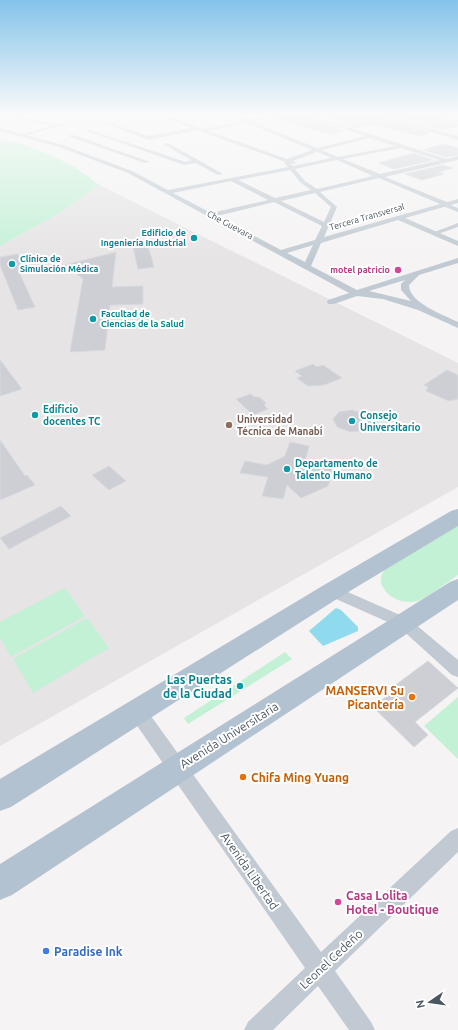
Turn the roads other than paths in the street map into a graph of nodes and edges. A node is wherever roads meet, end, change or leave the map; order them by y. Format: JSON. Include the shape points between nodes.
{"nodes":[{"id":1,"x":108,"y":163,"type":"edge"},
{"id":2,"x":143,"y":163,"type":"edge"},
{"id":3,"x":199,"y":163,"type":"edge"},
{"id":4,"x":288,"y":163,"type":"edge"},
{"id":5,"x":293,"y":163,"type":"edge"},
{"id":6,"x":317,"y":163,"type":"edge"},
{"id":7,"x":348,"y":163,"type":"edge"},
{"id":8,"x":438,"y":163,"type":"edge"},
{"id":9,"x":302,"y":166,"type":"junction"},
{"id":10,"x":292,"y":167,"type":"junction"},
{"id":11,"x":123,"y":169,"type":"junction"},
{"id":12,"x":220,"y":174,"type":"dead end"},
{"id":13,"x":380,"y":176,"type":"junction"},
{"id":14,"x":231,"y":179,"type":"junction"},
{"id":15,"x":316,"y":191,"type":"junction"},
{"id":16,"x":167,"y":192,"type":"junction"},
{"id":17,"x":275,"y":200,"type":"junction"},
{"id":18,"x":458,"y":201,"type":"edge"},
{"id":19,"x":445,"y":204,"type":"junction"},
{"id":20,"x":458,"y":210,"type":"edge"},
{"id":21,"x":211,"y":215,"type":"junction"},
{"id":22,"x":399,"y":218,"type":"junction"},
{"id":23,"x":325,"y":225,"type":"junction"},
{"id":24,"x":458,"y":226,"type":"edge"},
{"id":25,"x":435,"y":233,"type":"junction"},
{"id":26,"x":317,"y":242,"type":"junction"},
{"id":27,"x":458,"y":244,"type":"edge"},
{"id":28,"x":281,"y":252,"type":"junction"},
{"id":29,"x":458,"y":260,"type":"edge"},
{"id":30,"x":307,"y":266,"type":"junction"},
{"id":31,"x":418,"y":273,"type":"junction"},
{"id":32,"x":356,"y":293,"type":"junction"},
{"id":33,"x":332,"y":302,"type":"dead end"},
{"id":34,"x":421,"y":306,"type":"junction"},
{"id":35,"x":458,"y":324,"type":"edge"},
{"id":36,"x":458,"y":516,"type":"edge"},
{"id":37,"x":458,"y":588,"type":"edge"},
{"id":38,"x":332,"y":591,"type":"junction"},
{"id":39,"x":404,"y":623,"type":"junction"},
{"id":40,"x":458,"y":670,"type":"edge"},
{"id":41,"x":137,"y":711,"type":"junction"},
{"id":42,"x":178,"y":768,"type":"junction"},
{"id":43,"x":0,"y":796,"type":"edge"},
{"id":44,"x":458,"y":838,"type":"edge"},
{"id":45,"x":0,"y":883,"type":"edge"},
{"id":46,"x":320,"y":969,"type":"junction"},
{"id":47,"x":256,"y":1030,"type":"edge"},
{"id":48,"x":363,"y":1030,"type":"edge"}],
"edges":[{"from":1,"to":11,"type":"street","name":"Che Guevara"},
{"from":2,"to":11,"type":"street"},
{"from":3,"to":12,"type":"street"},
{"from":4,"to":10,"type":"street"},
{"from":5,"to":9,"type":"street"},
{"from":6,"to":9,"type":"street"},
{"from":7,"to":13,"type":"street"},
{"from":8,"to":13,"type":"street"},
{"from":9,"to":10,"type":"street"},
{"from":10,"to":14,"type":"street"},
{"from":10,"to":15,"type":"street","via":[[303,182]]},
{"from":11,"to":16,"type":"street","name":"Che Guevara"},
{"from":13,"to":15,"type":"street"},
{"from":13,"to":19,"type":"street"},
{"from":14,"to":16,"type":"street"},
{"from":14,"to":17,"type":"street"},
{"from":15,"to":17,"type":"street"},
{"from":15,"to":23,"type":"street","via":[[334,207]]},
{"from":16,"to":21,"type":"street","name":"Che Guevara"},
{"from":17,"to":21,"type":"street"},
{"from":17,"to":23,"type":"street"},
{"from":18,"to":19,"type":"street","name":"Tercera Transversal"},
{"from":19,"to":20,"type":"street"},
{"from":19,"to":22,"type":"street","name":"Tercera Transversal"},
{"from":21,"to":28,"type":"street","name":"Che Guevara"},
{"from":22,"to":25,"type":"street"},
{"from":22,"to":26,"type":"street","name":"Tercera Transversal"},
{"from":23,"to":26,"type":"street"},
{"from":24,"to":25,"type":"street"},
{"from":25,"to":27,"type":"street"},
{"from":26,"to":28,"type":"street","name":"Tercera Transversal"},
{"from":26,"to":30,"type":"street"},
{"from":28,"to":30,"type":"street","name":"Che Guevara"},
{"from":29,"to":31,"type":"street"},
{"from":30,"to":32,"type":"street","name":"Che Guevara"},
{"from":31,"to":32,"type":"street"},
{"from":31,"to":34,"type":"street","via":[[405,284],[405,290]]},
{"from":32,"to":33,"type":"street"},
{"from":32,"to":34,"type":"street","name":"Che Guevara","via":[[387,296]]},
{"from":34,"to":35,"type":"street","name":"Che Guevara"},
{"from":36,"to":38,"type":"main road"},
{"from":37,"to":39,"type":"main road","name":"Avenida Universitaria"},
{"from":38,"to":39,"type":"street"},
{"from":38,"to":41,"type":"main road"},
{"from":39,"to":40,"type":"street"},
{"from":39,"to":42,"type":"main road","name":"Avenida Universitaria"},
{"from":41,"to":42,"type":"street","name":"Avenida Libertad"},
{"from":41,"to":43,"type":"main road"},
{"from":42,"to":45,"type":"main road","name":"Avenida Universitaria"},
{"from":42,"to":46,"type":"street","name":"Avenida Libertad"},
{"from":44,"to":46,"type":"street","name":"Leonel Cedeño"},
{"from":46,"to":47,"type":"street","name":"Leonel Cedeño"},
{"from":46,"to":48,"type":"street","name":"Avenida Libertad"}]}
